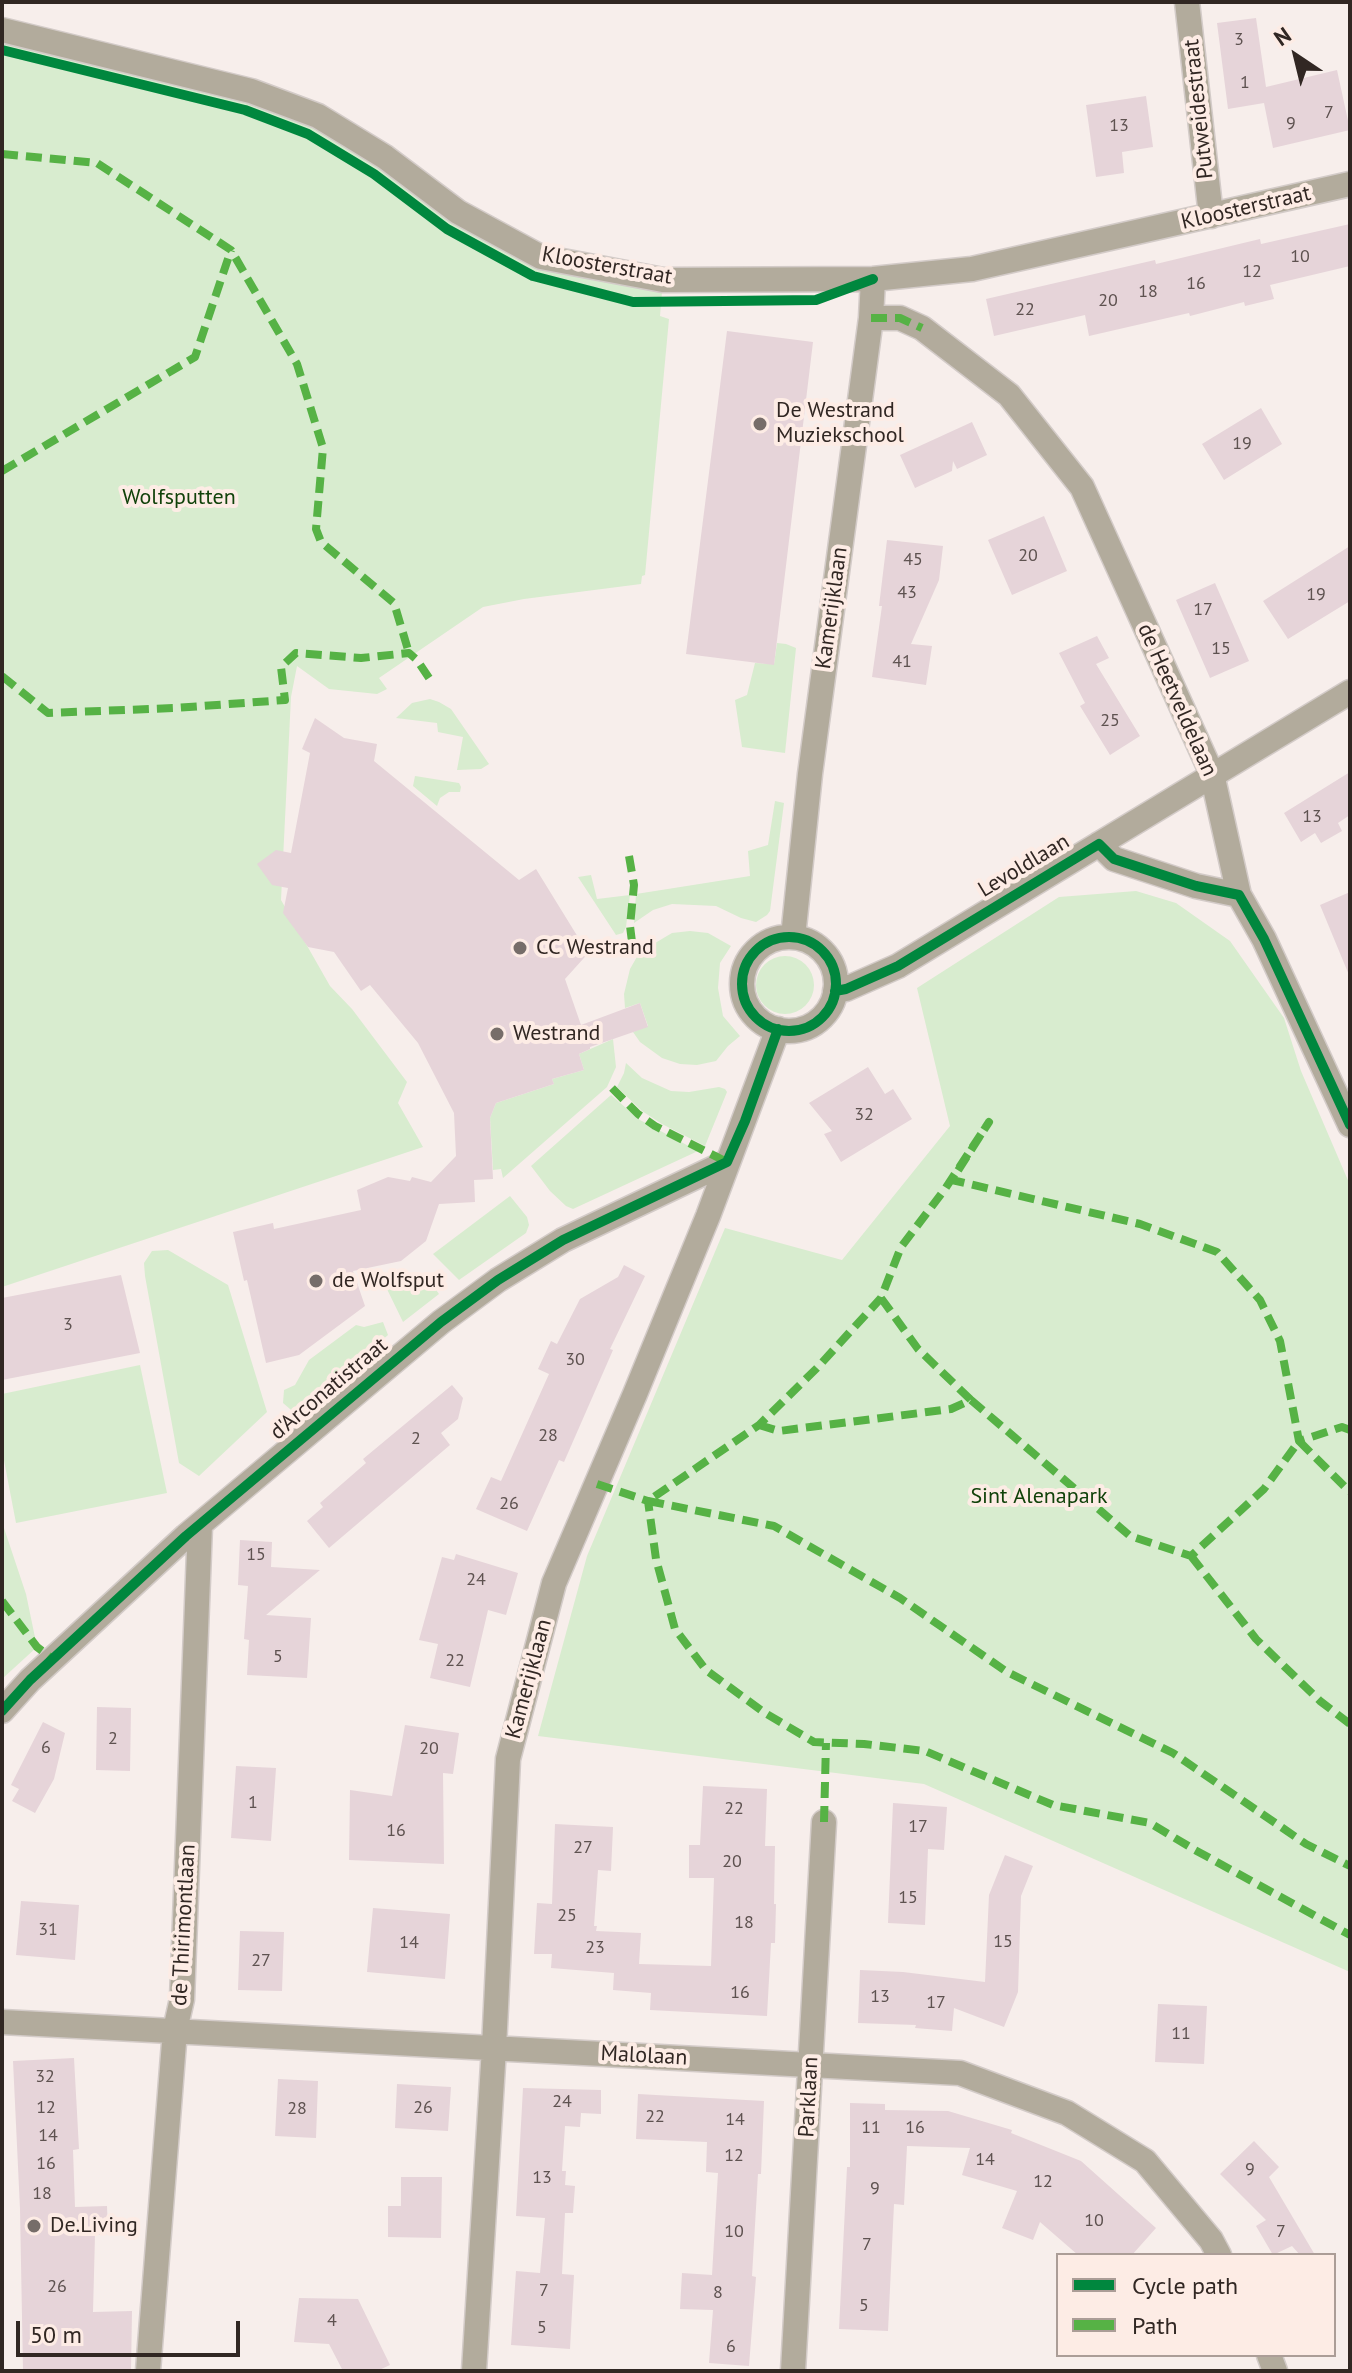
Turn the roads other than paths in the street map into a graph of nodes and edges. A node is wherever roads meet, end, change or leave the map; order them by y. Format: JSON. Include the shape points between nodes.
{"nodes":[{"id":1,"x":1187,"y":2,"type":"edge"},
{"id":2,"x":2,"y":30,"type":"edge"},
{"id":3,"x":1350,"y":184,"type":"edge"},
{"id":4,"x":1211,"y":216,"type":"junction"},
{"id":5,"x":873,"y":279,"type":"junction"},
{"id":6,"x":871,"y":318,"type":"junction"},
{"id":7,"x":1350,"y":692,"type":"edge"},
{"id":8,"x":1212,"y":774,"type":"junction"},
{"id":9,"x":1099,"y":844,"type":"junction"},
{"id":10,"x":1239,"y":895,"type":"junction"},
{"id":11,"x":793,"y":937,"type":"junction"},
{"id":12,"x":835,"y":991,"type":"junction"},
{"id":13,"x":778,"y":1029,"type":"junction"},
{"id":14,"x":1350,"y":1125,"type":"edge"},
{"id":15,"x":727,"y":1162,"type":"junction"},
{"id":16,"x":200,"y":1525,"type":"junction"},
{"id":17,"x":2,"y":1711,"type":"edge"},
{"id":18,"x":824,"y":1822,"type":"dead end"},
{"id":19,"x":2,"y":2022,"type":"edge"},
{"id":20,"x":175,"y":2030,"type":"junction"},
{"id":21,"x":494,"y":2048,"type":"junction"},
{"id":22,"x":811,"y":2065,"type":"junction"},
{"id":23,"x":1218,"y":2253,"type":"edge"},
{"id":24,"x":148,"y":2371,"type":"edge"},
{"id":25,"x":474,"y":2371,"type":"edge"},
{"id":26,"x":793,"y":2371,"type":"edge"}],
"edges":[{"from":1,"to":4,"type":"street","name":"Putweidestraat"},
{"from":2,"to":5,"type":"street","name":"Kloosterstraat","via":[[251,91],[318,116],[385,157],[458,212],[541,257],[663,280]]},
{"from":3,"to":4,"type":"street","name":"Kloosterstraat"},
{"from":4,"to":5,"type":"street","name":"Kloosterstraat","via":[[972,269]]},
{"from":5,"to":6,"type":"street","name":"Kamerijklaan"},
{"from":6,"to":8,"type":"street","name":"de Heetveldelaan","via":[[900,318],[922,328],[1009,395],[1082,487]]},
{"from":6,"to":11,"type":"street","name":"Kamerijklaan"},
{"from":7,"to":8,"type":"street","name":"Levoldlaan"},
{"from":8,"to":9,"type":"street","name":"Levoldlaan"},
{"from":8,"to":10,"type":"street","name":"de Heetveldelaan"},
{"from":9,"to":10,"type":"street","name":"Levoldlaan","via":[[1114,859]]},
{"from":9,"to":12,"type":"street","name":"Levoldlaan","via":[[898,966]]},
{"from":10,"to":14,"type":"street","name":"de Heetveldelaan"},
{"from":11,"to":12,"type":"street","via":[[815,944],[825,954],[835,970]]},
{"from":11,"to":13,"type":"street","via":[[764,944],[747,961],[741,982],[755,1016]]},
{"from":12,"to":13,"type":"street","via":[[827,1014],[815,1024]]},
{"from":13,"to":15,"type":"street","name":"Kamerijklaan"},
{"from":15,"to":16,"type":"street","name":"d'Arconatistraat","via":[[563,1240],[498,1280],[384,1368]]},
{"from":15,"to":21,"type":"street","name":"Kamerijklaan","via":[[554,1583],[508,1759]]},
{"from":16,"to":17,"type":"street","name":"d'Arconatistraat"},
{"from":16,"to":20,"type":"street","name":"de Thirimontlaan","via":[[182,1999]]},
{"from":18,"to":22,"type":"street","name":"Parklaan"},
{"from":19,"to":20,"type":"street","name":"Malolaan"},
{"from":20,"to":21,"type":"street","name":"Malolaan"},
{"from":20,"to":24,"type":"street","name":"de Thirimontlaan"},
{"from":21,"to":22,"type":"street","name":"Malolaan"},
{"from":21,"to":25,"type":"street","name":"Kamerijklaan"},
{"from":22,"to":23,"type":"street","name":"Malolaan","via":[[960,2073],[1067,2113],[1145,2161]]},
{"from":22,"to":26,"type":"street","name":"Parklaan"}]}
